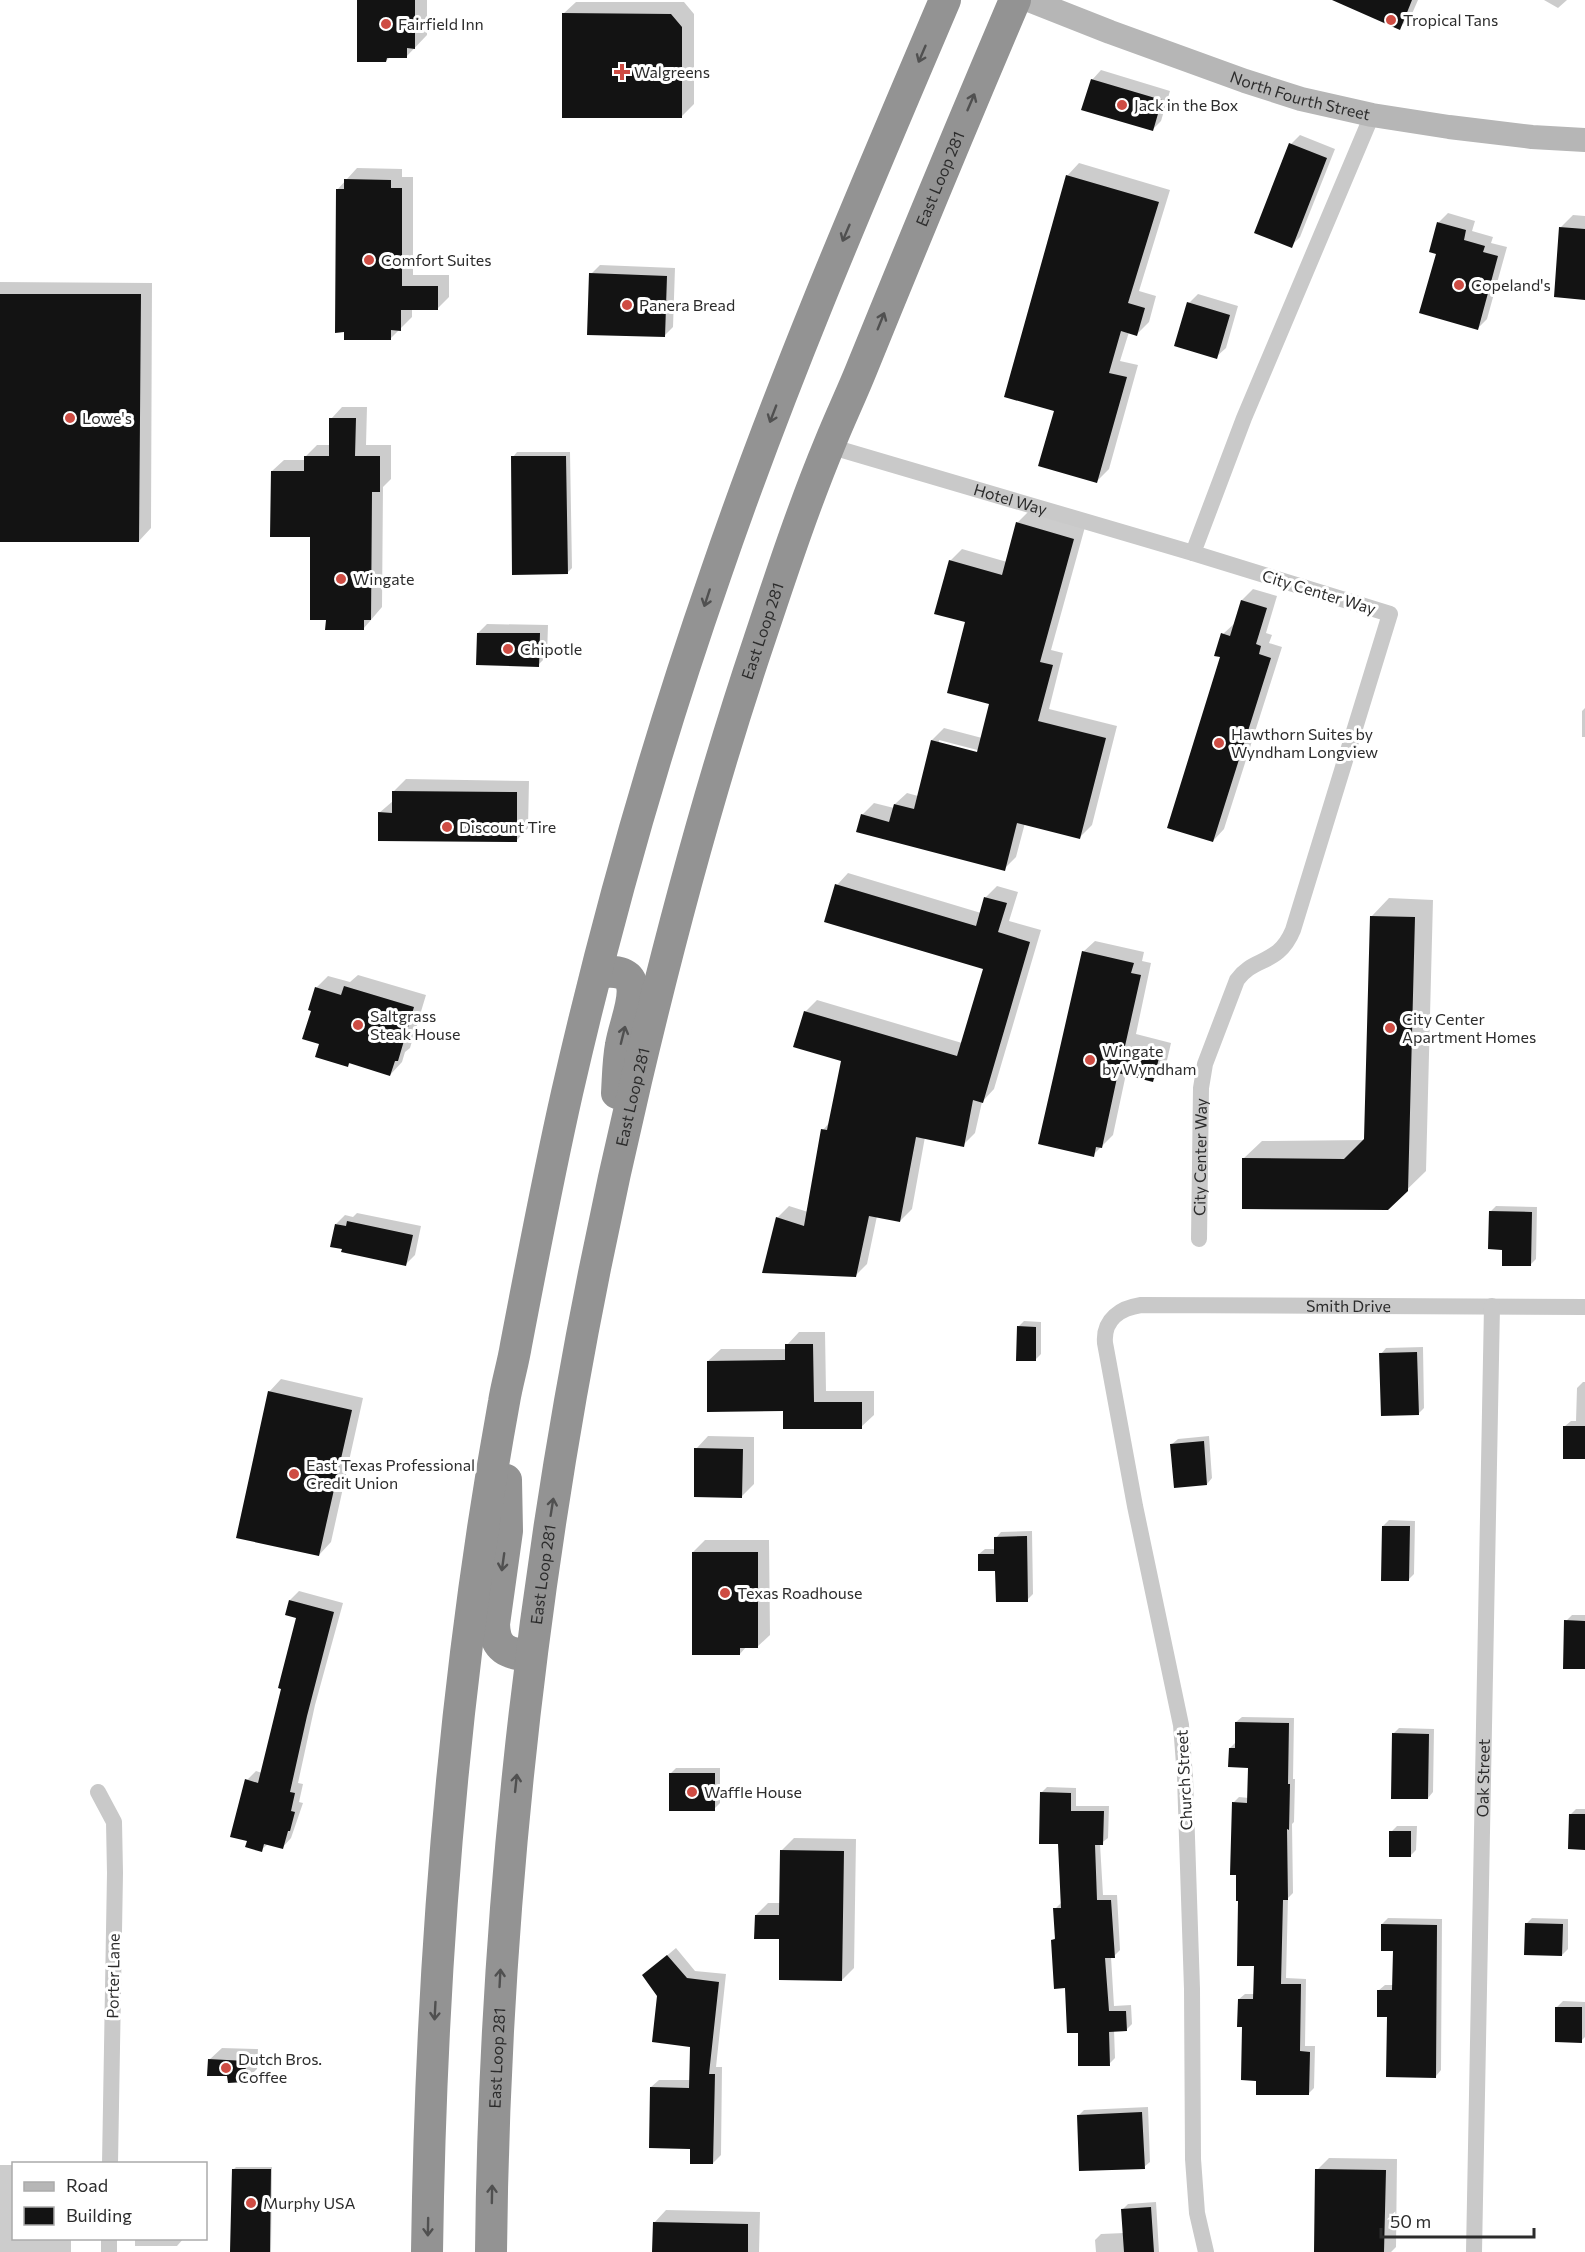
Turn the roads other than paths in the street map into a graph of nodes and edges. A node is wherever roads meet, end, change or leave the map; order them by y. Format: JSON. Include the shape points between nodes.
{"nodes":[{"id":1,"x":945,"y":0,"type":"edge"},
{"id":2,"x":1015,"y":0,"type":"edge"},
{"id":3,"x":1029,"y":0,"type":"edge"},
{"id":4,"x":1372,"y":115,"type":"junction"},
{"id":5,"x":1585,"y":140,"type":"edge"},
{"id":6,"x":829,"y":446,"type":"junction"},
{"id":7,"x":1193,"y":553,"type":"junction"},
{"id":8,"x":597,"y":973,"type":"junction"},
{"id":9,"x":608,"y":1198,"type":"junction"},
{"id":10,"x":1199,"y":1239,"type":"dead end"},
{"id":11,"x":1492,"y":1305,"type":"junction"},
{"id":12,"x":1585,"y":1307,"type":"edge"},
{"id":13,"x":1114,"y":1316,"type":"joint"},
{"id":14,"x":505,"y":1399,"type":"junction"},
{"id":15,"x":531,"y":1656,"type":"junction"},
{"id":16,"x":98,"y":1792,"type":"dead end"},
{"id":17,"x":110,"y":2162,"type":"edge"},
{"id":18,"x":427,"y":2252,"type":"edge"},
{"id":19,"x":491,"y":2252,"type":"edge"},
{"id":20,"x":1206,"y":2252,"type":"edge"},
{"id":21,"x":1474,"y":2252,"type":"edge"}],
"edges":[{"from":1,"to":8,"type":"highway","one_way":true,"via":[[822,292],[724,548],[654,767]]},
{"from":6,"to":2,"type":"highway","name":"East Loop 281","one_way":true},
{"from":3,"to":4,"type":"main road","name":"North Fourth Street","via":[[1245,81]]},
{"from":4,"to":5,"type":"main road","name":"North Fourth Street","via":[[1507,134]]},
{"from":4,"to":7,"type":"street","via":[[1244,418]]},
{"from":6,"to":7,"type":"street","name":"Hotel Way"},
{"from":6,"to":9,"type":"highway","name":"East Loop 281","via":[[758,643],[711,792],[657,990]]},
{"from":7,"to":10,"type":"street","name":"City Center Way","via":[[1390,614],[1293,930],[1288,942],[1272,958],[1242,972],[1204,1064]]},
{"from":9,"to":8,"type":"highway","one_way":true,"via":[[621,1046],[633,990],[631,981],[623,974]]},
{"from":8,"to":14,"type":"highway","via":[[556,1143]]},
{"from":15,"to":9,"type":"highway","name":"East Loop 281","one_way":true,"via":[[564,1431]]},
{"from":11,"to":12,"type":"street","name":"Smith Drive"},
{"from":11,"to":13,"type":"street","name":"Smith Drive","via":[[1142,1305],[1126,1308]]},
{"from":11,"to":21,"type":"street","name":"Oak Street"},
{"from":13,"to":20,"type":"street","name":"Church Street","via":[[1107,1326],[1105,1343],[1184,1749],[1192,1989],[1192,2159],[1197,2213]]},
{"from":14,"to":15,"type":"highway","one_way":true,"via":[[507,1531],[494,1635],[508,1652]]},
{"from":14,"to":18,"type":"highway","one_way":true,"via":[[460,1708],[433,2037]]},
{"from":19,"to":15,"type":"highway","name":"East Loop 281","one_way":true,"via":[[502,1945]]},
{"from":16,"to":17,"type":"street","name":"Porter Lane","via":[[114,1822]]}]}
